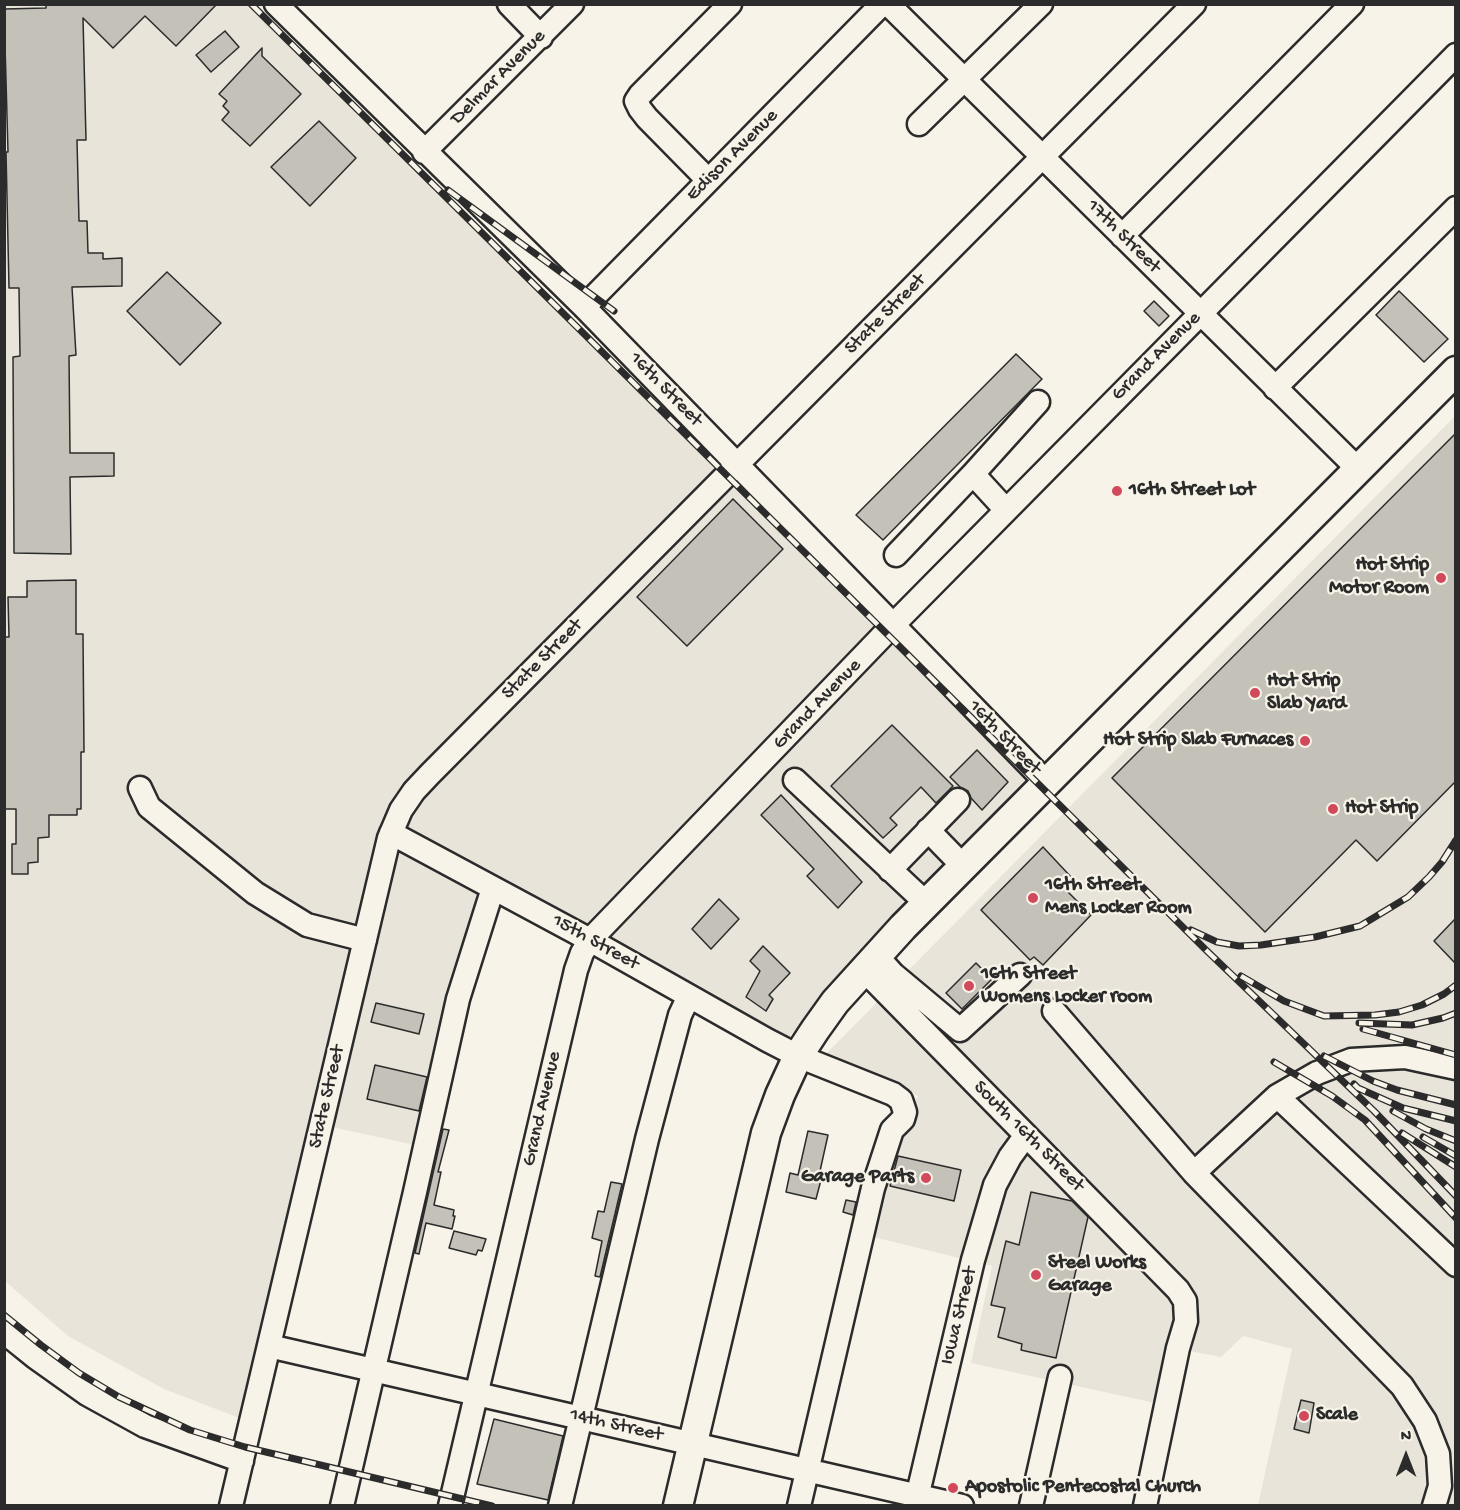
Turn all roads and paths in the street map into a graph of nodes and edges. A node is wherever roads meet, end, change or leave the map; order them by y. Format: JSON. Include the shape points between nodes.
{"nodes":[{"id":1,"x":276,"y":4,"type":"edge"},
{"id":2,"x":509,"y":4,"type":"edge"},
{"id":3,"x":572,"y":4,"type":"edge"},
{"id":4,"x":730,"y":4,"type":"edge"},
{"id":5,"x":882,"y":4,"type":"edge"},
{"id":6,"x":888,"y":4,"type":"edge"},
{"id":7,"x":1041,"y":4,"type":"edge"},
{"id":8,"x":1194,"y":4,"type":"edge"},
{"id":9,"x":1352,"y":4,"type":"edge"},
{"id":10,"x":541,"y":37,"type":"junction"},
{"id":11,"x":1455,"y":55,"type":"edge"},
{"id":12,"x":965,"y":81,"type":"junction"},
{"id":13,"x":919,"y":124,"type":"dead end"},
{"id":14,"x":424,"y":152,"type":"junction"},
{"id":15,"x":1042,"y":158,"type":"junction"},
{"id":16,"x":708,"y":180,"type":"junction"},
{"id":17,"x":1455,"y":208,"type":"edge"},
{"id":18,"x":1122,"y":236,"type":"junction"},
{"id":19,"x":584,"y":307,"type":"junction"},
{"id":20,"x":1200,"y":313,"type":"junction"},
{"id":21,"x":1455,"y":371,"type":"edge"},
{"id":22,"x":1275,"y":388,"type":"junction"},
{"id":23,"x":1038,"y":402,"type":"dead end"},
{"id":24,"x":738,"y":465,"type":"junction"},
{"id":25,"x":1358,"y":469,"type":"junction"},
{"id":26,"x":973,"y":474,"type":"junction"},
{"id":27,"x":1006,"y":510,"type":"junction"},
{"id":28,"x":896,"y":555,"type":"dead end"},
{"id":29,"x":894,"y":624,"type":"junction"},
{"id":30,"x":795,"y":780,"type":"dead end"},
{"id":31,"x":1046,"y":782,"type":"junction"},
{"id":32,"x":140,"y":788,"type":"dead end"},
{"id":33,"x":958,"y":800,"type":"dead end"},
{"id":34,"x":928,"y":830,"type":"junction"},
{"id":35,"x":391,"y":833,"type":"junction"},
{"id":36,"x":963,"y":866,"type":"junction"},
{"id":37,"x":890,"y":870,"type":"junction"},
{"id":38,"x":493,"y":888,"type":"junction"},
{"id":39,"x":926,"y":903,"type":"junction"},
{"id":40,"x":365,"y":940,"type":"junction"},
{"id":41,"x":590,"y":940,"type":"junction"},
{"id":42,"x":869,"y":962,"type":"junction"},
{"id":43,"x":1020,"y":975,"type":"dead end"},
{"id":44,"x":688,"y":996,"type":"junction"},
{"id":45,"x":1054,"y":1011,"type":"dead end"},
{"id":46,"x":798,"y":1056,"type":"junction"},
{"id":47,"x":1455,"y":1068,"type":"edge"},
{"id":48,"x":1277,"y":1096,"type":"junction"},
{"id":49,"x":1026,"y":1135,"type":"junction"},
{"id":50,"x":1194,"y":1173,"type":"junction"},
{"id":51,"x":1455,"y":1265,"type":"edge"},
{"id":52,"x":4,"y":1332,"type":"edge"},
{"id":53,"x":269,"y":1346,"type":"junction"},
{"id":54,"x":373,"y":1370,"type":"junction"},
{"id":55,"x":1060,"y":1377,"type":"dead end"},
{"id":56,"x":476,"y":1394,"type":"junction"},
{"id":57,"x":582,"y":1418,"type":"junction"},
{"id":58,"x":692,"y":1444,"type":"junction"},
{"id":59,"x":242,"y":1461,"type":"junction"},
{"id":60,"x":808,"y":1470,"type":"junction"},
{"id":61,"x":916,"y":1500,"type":"edge"},
{"id":62,"x":231,"y":1506,"type":"edge"},
{"id":63,"x":342,"y":1506,"type":"edge"},
{"id":64,"x":450,"y":1506,"type":"edge"},
{"id":65,"x":560,"y":1506,"type":"edge"},
{"id":66,"x":678,"y":1506,"type":"edge"},
{"id":67,"x":799,"y":1506,"type":"edge"},
{"id":68,"x":962,"y":1506,"type":"edge"},
{"id":69,"x":1030,"y":1506,"type":"edge"},
{"id":70,"x":1145,"y":1506,"type":"edge"},
{"id":71,"x":1434,"y":1506,"type":"edge"}],
"edges":[{"from":1,"to":14,"type":"street","name":"16th Street"},
{"from":2,"to":10,"type":"street"},
{"from":3,"to":10,"type":"street","name":"Delmar Avenue"},
{"from":4,"to":16,"type":"street","via":[[636,101],[640,110]]},
{"from":5,"to":16,"type":"street","name":"Edison Avenue"},
{"from":6,"to":12,"type":"street","name":"17th Street"},
{"from":7,"to":12,"type":"street"},
{"from":8,"to":15,"type":"street","name":"State Street"},
{"from":9,"to":18,"type":"street"},
{"from":10,"to":14,"type":"street","name":"Delmar Avenue"},
{"from":11,"to":20,"type":"street","name":"Grand Avenue"},
{"from":12,"to":13,"type":"street"},
{"from":12,"to":15,"type":"street","name":"17th Street"},
{"from":14,"to":19,"type":"street","name":"16th Street"},
{"from":15,"to":18,"type":"street","name":"17th Street"},
{"from":15,"to":24,"type":"street","name":"State Street"},
{"from":16,"to":19,"type":"street","name":"Edison Avenue"},
{"from":17,"to":22,"type":"street"},
{"from":18,"to":20,"type":"street","name":"17th Street"},
{"from":19,"to":24,"type":"street","name":"16th Street"},
{"from":20,"to":22,"type":"street","name":"17th Street"},
{"from":20,"to":27,"type":"street","name":"Grand Avenue"},
{"from":21,"to":25,"type":"main road"},
{"from":22,"to":25,"type":"street","name":"17th Street"},
{"from":23,"to":26,"type":"street"},
{"from":24,"to":29,"type":"street","name":"16th Street"},
{"from":24,"to":35,"type":"street","name":"State Street","via":[[430,774],[401,810]]},
{"from":25,"to":31,"type":"main road"},
{"from":26,"to":27,"type":"street"},
{"from":26,"to":28,"type":"street"},
{"from":27,"to":29,"type":"street","name":"Grand Avenue"},
{"from":29,"to":31,"type":"street","name":"16th Street"},
{"from":29,"to":41,"type":"street","name":"Grand Avenue"},
{"from":30,"to":37,"type":"street"},
{"from":31,"to":36,"type":"main road"},
{"from":32,"to":40,"type":"street","via":[[149,807],[255,893],[308,925]]},
{"from":33,"to":34,"type":"street"},
{"from":34,"to":36,"type":"street"},
{"from":34,"to":37,"type":"street"},
{"from":35,"to":38,"type":"street","name":"15th Street"},
{"from":35,"to":40,"type":"street","name":"State Street"},
{"from":36,"to":39,"type":"main road"},
{"from":37,"to":39,"type":"street"},
{"from":38,"to":41,"type":"street","name":"15th Street"},
{"from":38,"to":54,"type":"street","via":[[458,999]]},
{"from":39,"to":42,"type":"main road"},
{"from":40,"to":53,"type":"street","name":"State Street"},
{"from":41,"to":44,"type":"street","name":"15th Street"},
{"from":41,"to":56,"type":"street","name":"Grand Avenue","via":[[576,970]]},
{"from":42,"to":43,"type":"street","via":[[893,974],[960,1030]]},
{"from":42,"to":46,"type":"main road","via":[[835,1002]]},
{"from":42,"to":49,"type":"street","name":"South 16th Street"},
{"from":44,"to":46,"type":"street","name":"15th Street"},
{"from":44,"to":57,"type":"street","via":[[647,1139]]},
{"from":45,"to":50,"type":"street"},
{"from":46,"to":58,"type":"main road","via":[[766,1133]]},
{"from":46,"to":60,"type":"street","name":"15th Street","via":[[893,1094],[901,1100],[904,1112],[903,1119],[892,1130],[873,1188]]},
{"from":47,"to":48,"type":"street","via":[[1405,1057],[1351,1060],[1317,1073]]},
{"from":48,"to":50,"type":"street"},
{"from":48,"to":51,"type":"street"},
{"from":49,"to":61,"type":"street","name":"Iowa Street","via":[[995,1185],[973,1260]]},
{"from":49,"to":70,"type":"street","name":"South 16th Street","via":[[1178,1290],[1186,1310]]},
{"from":50,"to":71,"type":"street","via":[[1402,1386],[1425,1421],[1438,1454],[1440,1486]]},
{"from":52,"to":59,"type":"street","via":[[87,1394],[145,1426]]},
{"from":53,"to":54,"type":"street","name":"14th Street"},
{"from":53,"to":59,"type":"street","name":"State Street"},
{"from":54,"to":56,"type":"street","name":"14th Street"},
{"from":54,"to":63,"type":"street"},
{"from":55,"to":69,"type":"street"},
{"from":56,"to":57,"type":"street","name":"14th Street"},
{"from":56,"to":64,"type":"street","name":"Grand Avenue"},
{"from":57,"to":58,"type":"street","name":"14th Street"},
{"from":57,"to":65,"type":"street"},
{"from":58,"to":60,"type":"street","name":"14th Street"},
{"from":58,"to":66,"type":"main road"},
{"from":59,"to":62,"type":"street","name":"State Street"},
{"from":60,"to":61,"type":"street","name":"14th Street"},
{"from":60,"to":67,"type":"street"},
{"from":61,"to":68,"type":"street","name":"14th Street"}]}
